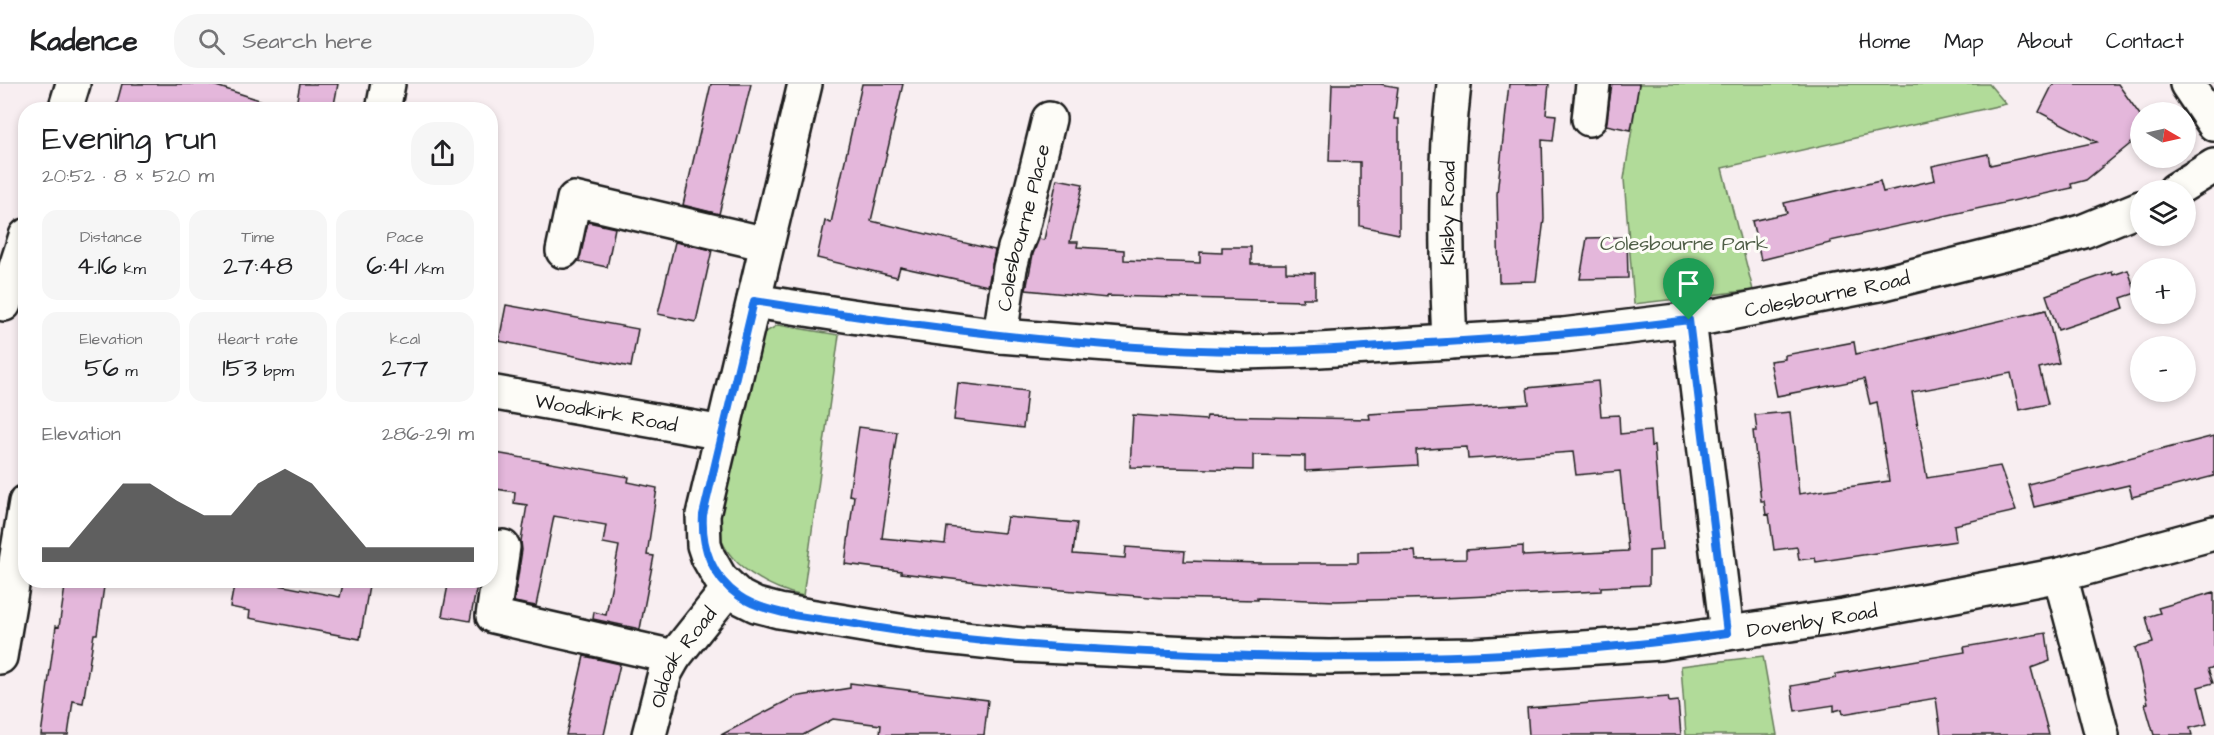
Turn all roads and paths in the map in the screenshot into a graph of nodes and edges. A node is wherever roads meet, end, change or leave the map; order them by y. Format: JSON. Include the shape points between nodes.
{"nodes":[{"id":1,"x":73,"y":84,"type":"edge"},
{"id":2,"x":388,"y":84,"type":"edge"},
{"id":3,"x":805,"y":84,"type":"edge"},
{"id":4,"x":1454,"y":84,"type":"edge"},
{"id":5,"x":1593,"y":84,"type":"edge"},
{"id":6,"x":2187,"y":84,"type":"edge"},
{"id":7,"x":67,"y":102,"type":"edge"},
{"id":8,"x":385,"y":102,"type":"edge"},
{"id":9,"x":1049,"y":119,"type":"dead end"},
{"id":10,"x":1588,"y":119,"type":"dead end"},
{"id":11,"x":2214,"y":124,"type":"edge"},
{"id":12,"x":2214,"y":166,"type":"edge"},
{"id":13,"x":2191,"y":180,"type":"edge"},
{"id":14,"x":2130,"y":212,"type":"edge"},
{"id":15,"x":767,"y":244,"type":"junction"},
{"id":16,"x":563,"y":251,"type":"dead end"},
{"id":17,"x":18,"y":271,"type":"edge"},
{"id":18,"x":754,"y":301,"type":"junction"},
{"id":19,"x":10,"y":306,"type":"edge"},
{"id":20,"x":1689,"y":320,"type":"junction"},
{"id":21,"x":1000,"y":336,"type":"junction"},
{"id":22,"x":1450,"y":342,"type":"junction"},
{"id":23,"x":498,"y":393,"type":"edge"},
{"id":24,"x":723,"y":433,"type":"junction"},
{"id":25,"x":2214,"y":533,"type":"edge"},
{"id":26,"x":503,"y":547,"type":"dead end"},
{"id":27,"x":18,"y":550,"type":"edge"},
{"id":28,"x":2060,"y":575,"type":"junction"},
{"id":29,"x":498,"y":585,"type":"edge"},
{"id":30,"x":498,"y":588,"type":"edge"},
{"id":31,"x":729,"y":588,"type":"junction"},
{"id":32,"x":1727,"y":633,"type":"junction"},
{"id":33,"x":0,"y":657,"type":"edge"},
{"id":34,"x":674,"y":657,"type":"junction"},
{"id":35,"x":649,"y":735,"type":"edge"},
{"id":36,"x":2102,"y":735,"type":"edge"}],
"edges":[{"from":1,"to":7,"type":"street"},
{"from":2,"to":8,"type":"street"},
{"from":3,"to":15,"type":"street"},
{"from":4,"to":22,"type":"street","name":"Kilsby Road","via":[[1445,214]]},
{"from":5,"to":10,"type":"street"},
{"from":6,"to":11,"type":"street"},
{"from":9,"to":21,"type":"street","name":"Colesbourne Place","via":[[1015,248]]},
{"from":12,"to":13,"type":"street"},
{"from":14,"to":20,"type":"street","name":"Colesbourne Road","via":[[2084,231],[1975,261],[1884,283]]},
{"from":15,"to":16,"type":"street","via":[[574,198]]},
{"from":15,"to":18,"type":"street"},
{"from":17,"to":19,"type":"street"},
{"from":18,"to":21,"type":"street","name":"Colesbourne Road"},
{"from":18,"to":24,"type":"street"},
{"from":20,"to":22,"type":"street","name":"Colesbourne Road"},
{"from":20,"to":32,"type":"street"},
{"from":21,"to":22,"type":"street","name":"Colesbourne Road","via":[[1242,351]]},
{"from":23,"to":24,"type":"street","name":"Woodkirk Road"},
{"from":24,"to":31,"type":"street","via":[[702,531],[713,568]]},
{"from":25,"to":28,"type":"street","name":"Dovenby Road"},
{"from":26,"to":29,"type":"street"},
{"from":27,"to":33,"type":"street"},
{"from":28,"to":32,"type":"street","name":"Dovenby Road","via":[[1844,616]]},
{"from":28,"to":36,"type":"street"},
{"from":30,"to":34,"type":"street","via":[[494,616]]},
{"from":31,"to":32,"type":"street","name":"Dovenby Road","via":[[756,605],[863,626],[1020,645],[1155,652],[1329,657],[1475,655],[1660,643]]},
{"from":31,"to":34,"type":"street","name":"Oldoak Road"},
{"from":34,"to":35,"type":"street","name":"Oldoak Road","via":[[665,673]]}]}
